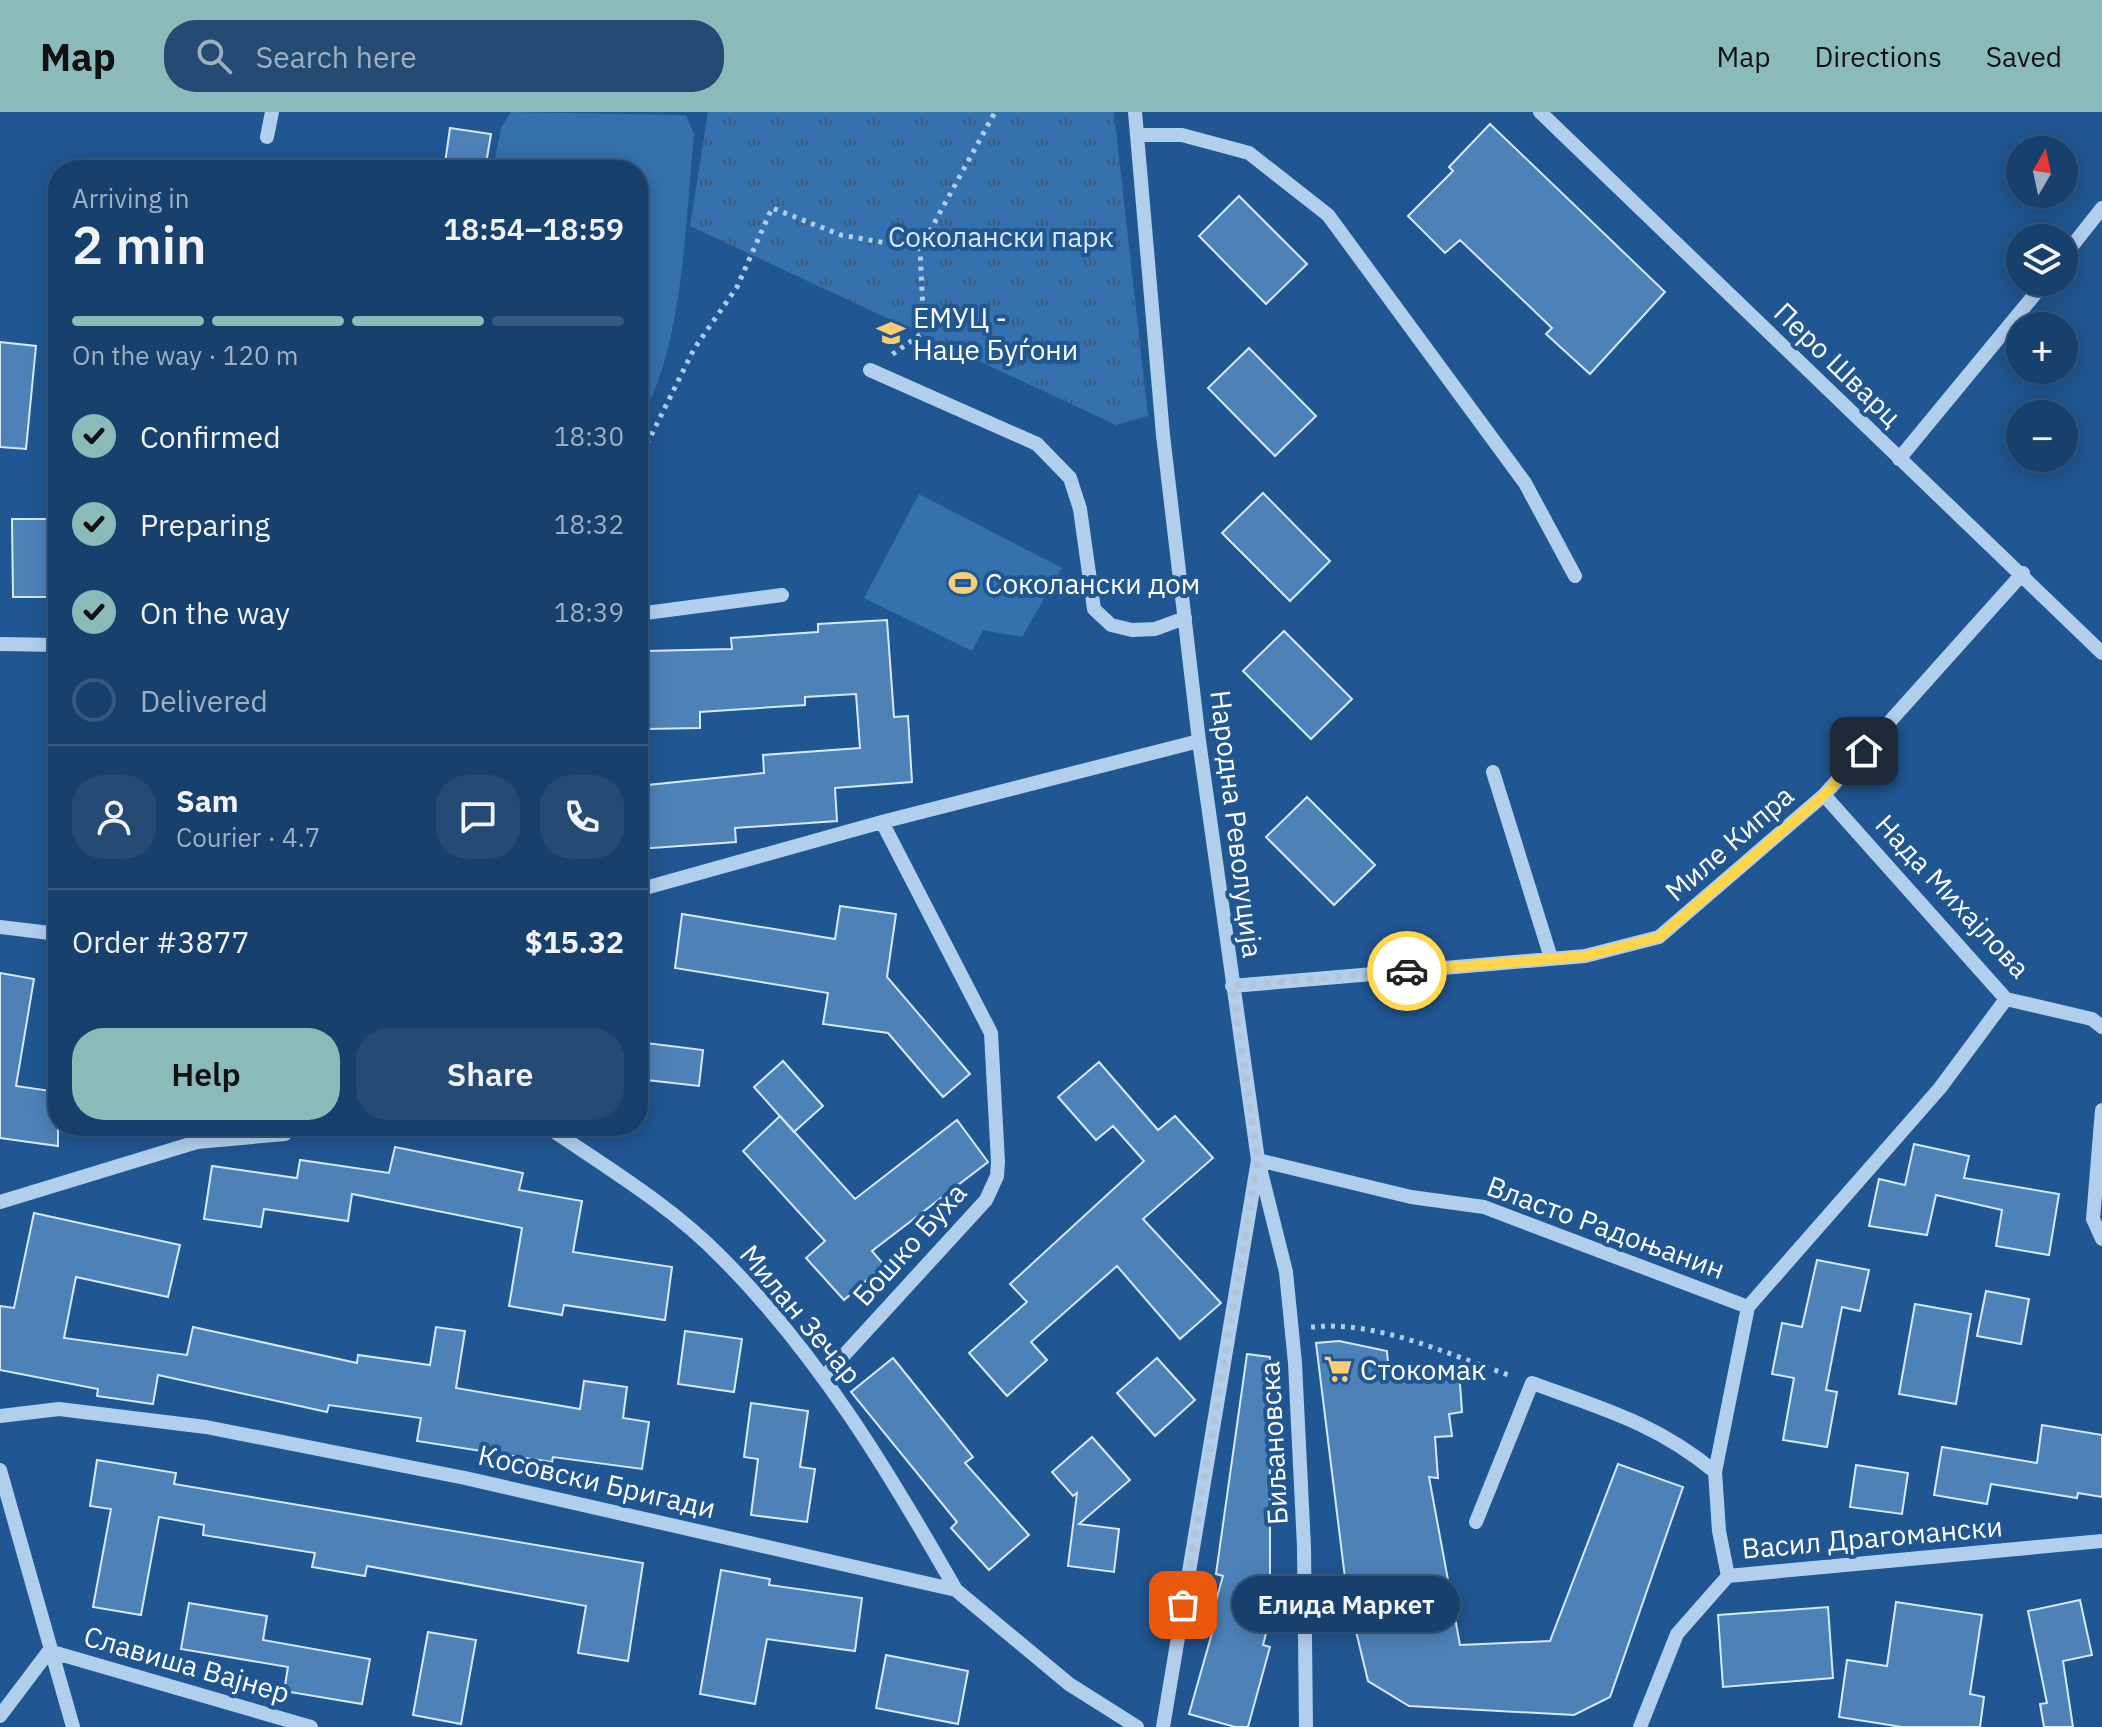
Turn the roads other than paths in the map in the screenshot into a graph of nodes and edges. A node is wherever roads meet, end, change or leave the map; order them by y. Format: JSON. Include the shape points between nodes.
{"nodes":[{"id":1,"x":272,"y":112,"type":"edge"},
{"id":2,"x":1135,"y":112,"type":"edge"},
{"id":3,"x":1540,"y":112,"type":"edge"},
{"id":4,"x":1137,"y":135,"type":"junction"},
{"id":5,"x":267,"y":137,"type":"dead end"},
{"id":6,"x":2102,"y":208,"type":"edge"},
{"id":7,"x":2078,"y":238,"type":"edge"},
{"id":8,"x":2033,"y":296,"type":"edge"},
{"id":9,"x":870,"y":370,"type":"road end"},
{"id":10,"x":1899,"y":459,"type":"junction"},
{"id":11,"x":2023,"y":573,"type":"junction"},
{"id":12,"x":1575,"y":576,"type":"dead end"},
{"id":13,"x":782,"y":595,"type":"dead end"},
{"id":14,"x":648,"y":613,"type":"edge"},
{"id":15,"x":1185,"y":618,"type":"junction"},
{"id":16,"x":0,"y":644,"type":"edge"},
{"id":17,"x":48,"y":645,"type":"edge"},
{"id":18,"x":2102,"y":653,"type":"edge"},
{"id":19,"x":1199,"y":741,"type":"junction"},
{"id":20,"x":1493,"y":772,"type":"dead end"},
{"id":21,"x":1824,"y":795,"type":"junction"},
{"id":22,"x":882,"y":822,"type":"junction"},
{"id":23,"x":648,"y":887,"type":"edge"},
{"id":24,"x":0,"y":927,"type":"edge"},
{"id":25,"x":48,"y":933,"type":"edge"},
{"id":26,"x":1551,"y":958,"type":"junction"},
{"id":27,"x":1232,"y":986,"type":"junction"},
{"id":28,"x":2006,"y":999,"type":"junction"},
{"id":29,"x":2102,"y":1027,"type":"edge"},
{"id":30,"x":2102,"y":1110,"type":"edge"},
{"id":31,"x":263,"y":1136,"type":"edge"},
{"id":32,"x":561,"y":1136,"type":"edge"},
{"id":33,"x":1258,"y":1160,"type":"junction"},
{"id":34,"x":0,"y":1202,"type":"edge"},
{"id":35,"x":2102,"y":1239,"type":"edge"},
{"id":36,"x":1748,"y":1307,"type":"junction"},
{"id":37,"x":824,"y":1377,"type":"junction"},
{"id":38,"x":0,"y":1416,"type":"edge"},
{"id":39,"x":0,"y":1470,"type":"edge"},
{"id":40,"x":1715,"y":1472,"type":"junction"},
{"id":41,"x":1476,"y":1522,"type":"dead end"},
{"id":42,"x":2102,"y":1541,"type":"edge"},
{"id":43,"x":1728,"y":1576,"type":"junction"},
{"id":44,"x":956,"y":1590,"type":"junction"},
{"id":45,"x":49,"y":1651,"type":"junction"},
{"id":46,"x":0,"y":1716,"type":"edge"},
{"id":47,"x":73,"y":1727,"type":"edge"},
{"id":48,"x":311,"y":1727,"type":"edge"},
{"id":49,"x":1137,"y":1727,"type":"edge"},
{"id":50,"x":1163,"y":1727,"type":"edge"},
{"id":51,"x":1306,"y":1727,"type":"edge"},
{"id":52,"x":1640,"y":1727,"type":"edge"}],
"edges":[{"from":1,"to":5,"type":"street"},
{"from":2,"to":4,"type":"street","name":"Народна Револуција"},
{"from":3,"to":10,"type":"street","name":"Перо Шварц"},
{"from":4,"to":12,"type":"street","via":[[1182,135],[1249,153],[1328,215],[1525,483]]},
{"from":4,"to":15,"type":"street","name":"Народна Револуција"},
{"from":6,"to":7,"type":"street"},
{"from":8,"to":10,"type":"street"},
{"from":9,"to":15,"type":"street","via":[[1037,444],[1070,478],[1080,509],[1094,609],[1111,625],[1155,629]]},
{"from":10,"to":11,"type":"street","name":"Перо Шварц"},
{"from":11,"to":18,"type":"street","name":"Перо Шварц"},
{"from":11,"to":21,"type":"street","name":"Миле Кипра"},
{"from":13,"to":14,"type":"street"},
{"from":15,"to":19,"type":"street","name":"Народна Револуција"},
{"from":16,"to":17,"type":"street"},
{"from":19,"to":22,"type":"street"},
{"from":19,"to":27,"type":"street","name":"Народна Револуција"},
{"from":20,"to":26,"type":"street"},
{"from":21,"to":26,"type":"street","name":"Миле Кипра","via":[[1659,937],[1585,956]]},
{"from":21,"to":28,"type":"street","name":"Нада Михајлова"},
{"from":22,"to":23,"type":"street"},
{"from":22,"to":37,"type":"street","name":"Бошко Буха","via":[[991,1033],[997,1176],[986,1200]]},
{"from":24,"to":25,"type":"street"},
{"from":26,"to":27,"type":"street","name":"Миле Кипра"},
{"from":27,"to":33,"type":"street","name":"Народна Револуција"},
{"from":28,"to":29,"type":"street","name":"Нада Михајлова","via":[[2092,1019]]},
{"from":28,"to":36,"type":"street","name":"Власто Радоњанин","via":[[1940,1088]]},
{"from":30,"to":35,"type":"street","via":[[2093,1219]]},
{"from":31,"to":34,"type":"street","via":[[197,1142]]},
{"from":32,"to":37,"type":"street","name":"Милан Зечар","via":[[647,1194],[721,1257]]},
{"from":33,"to":36,"type":"street","name":"Власто Радоњанин","via":[[1411,1197],[1484,1207]]},
{"from":33,"to":50,"type":"street","name":"Народна Револуција"},
{"from":33,"to":51,"type":"street","name":"Биљановска","via":[[1286,1272],[1295,1363]]},
{"from":36,"to":40,"type":"street","name":"Власто Радоњанин"},
{"from":37,"to":44,"type":"street","name":"Милан Зечар","via":[[896,1485]]},
{"from":38,"to":44,"type":"street","name":"Косовски Бригади","via":[[59,1409],[206,1427],[465,1478]]},
{"from":39,"to":45,"type":"street"},
{"from":40,"to":41,"type":"street","via":[[1648,1425],[1532,1383]]},
{"from":40,"to":43,"type":"street","name":"Власто Радоњанин"},
{"from":42,"to":43,"type":"street","name":"Васил Драгомански"},
{"from":43,"to":52,"type":"street","name":"Васил Драгомански","via":[[1677,1634]]},
{"from":44,"to":49,"type":"street","name":"Косовски Бригади","via":[[1069,1684]]},
{"from":45,"to":46,"type":"street"},
{"from":45,"to":47,"type":"street"},
{"from":45,"to":48,"type":"street","name":"Славиша Вајнер"}]}
